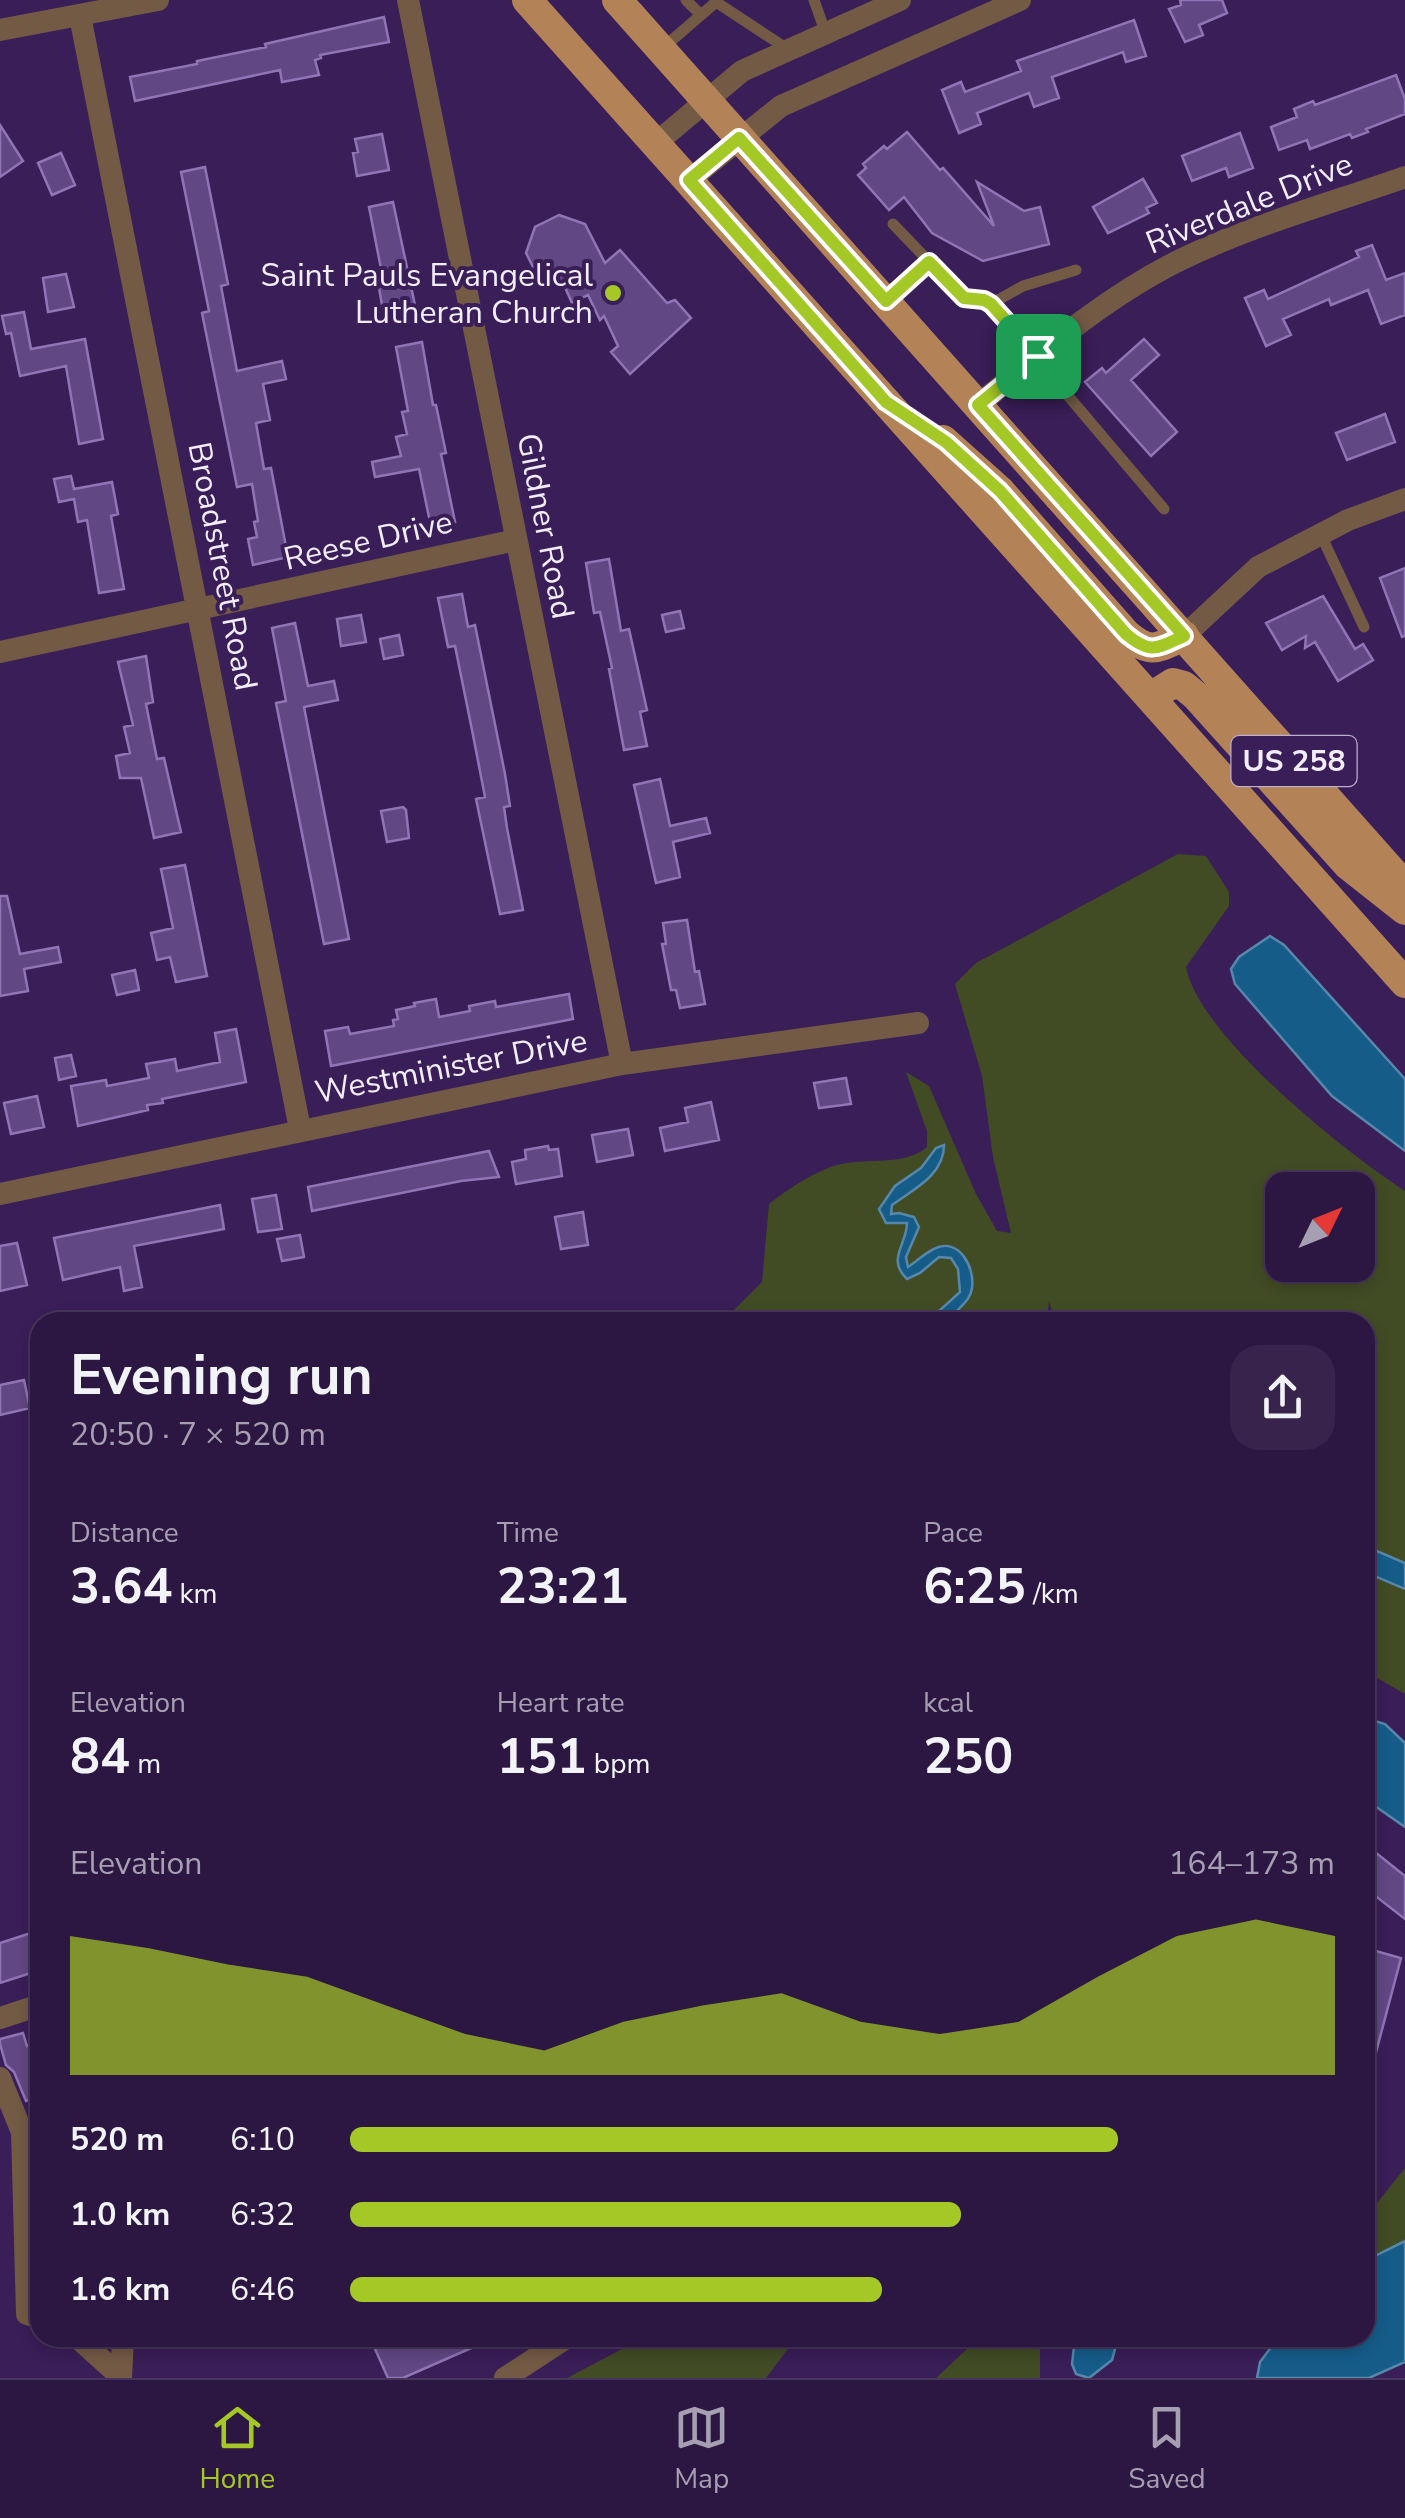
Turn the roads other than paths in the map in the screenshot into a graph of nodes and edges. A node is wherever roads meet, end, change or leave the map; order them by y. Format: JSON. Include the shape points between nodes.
{"nodes":[{"id":1,"x":158,"y":0,"type":"edge"},
{"id":2,"x":408,"y":0,"type":"edge"},
{"id":3,"x":527,"y":0,"type":"edge"},
{"id":4,"x":618,"y":0,"type":"edge"},
{"id":5,"x":686,"y":0,"type":"edge"},
{"id":6,"x":814,"y":0,"type":"edge"},
{"id":7,"x":900,"y":0,"type":"edge"},
{"id":8,"x":1020,"y":0,"type":"edge"},
{"id":9,"x":701,"y":15,"type":"junction"},
{"id":10,"x":80,"y":16,"type":"junction"},
{"id":11,"x":0,"y":30,"type":"edge"},
{"id":12,"x":826,"y":34,"type":"junction"},
{"id":13,"x":660,"y":50,"type":"junction"},
{"id":14,"x":789,"y":50,"type":"junction"},
{"id":15,"x":706,"y":100,"type":"junction"},
{"id":16,"x":739,"y":138,"type":"junction"},
{"id":17,"x":656,"y":143,"type":"junction"},
{"id":18,"x":1405,"y":177,"type":"edge"},
{"id":19,"x":689,"y":180,"type":"junction"},
{"id":20,"x":894,"y":224,"type":"dead end"},
{"id":21,"x":929,"y":262,"type":"junction"},
{"id":22,"x":1076,"y":270,"type":"dead end"},
{"id":23,"x":886,"y":301,"type":"junction"},
{"id":24,"x":991,"y":304,"type":"junction"},
{"id":25,"x":1037,"y":357,"type":"junction"},
{"id":26,"x":886,"y":402,"type":"junction"},
{"id":27,"x":978,"y":405,"type":"junction"},
{"id":28,"x":1405,"y":499,"type":"edge"},
{"id":29,"x":1164,"y":509,"type":"dead end"},
{"id":30,"x":1321,"y":534,"type":"junction"},
{"id":31,"x":516,"y":540,"type":"junction"},
{"id":32,"x":199,"y":611,"type":"junction"},
{"id":33,"x":1364,"y":627,"type":"dead end"},
{"id":34,"x":1184,"y":636,"type":"junction"},
{"id":35,"x":0,"y":652,"type":"edge"},
{"id":36,"x":1151,"y":697,"type":"junction"},
{"id":37,"x":1405,"y":886,"type":"edge"},
{"id":38,"x":1405,"y":910,"type":"edge"},
{"id":39,"x":1405,"y":983,"type":"edge"},
{"id":40,"x":918,"y":1023,"type":"dead end"},
{"id":41,"x":622,"y":1064,"type":"junction"},
{"id":42,"x":300,"y":1129,"type":"junction"},
{"id":43,"x":0,"y":1194,"type":"edge"},
{"id":44,"x":30,"y":2008,"type":"edge"},
{"id":45,"x":0,"y":2018,"type":"edge"},
{"id":46,"x":0,"y":2078,"type":"edge"},
{"id":47,"x":30,"y":2127,"type":"edge"},
{"id":48,"x":30,"y":2175,"type":"edge"},
{"id":49,"x":30,"y":2315,"type":"edge"},
{"id":50,"x":88,"y":2347,"type":"edge"},
{"id":51,"x":123,"y":2347,"type":"edge"},
{"id":52,"x":552,"y":2347,"type":"edge"},
{"id":53,"x":121,"y":2377,"type":"edge"},
{"id":54,"x":505,"y":2378,"type":"edge"}],
"edges":[{"from":1,"to":10,"type":"street"},
{"from":2,"to":31,"type":"street","name":"Gildner Road"},
{"from":3,"to":17,"type":"main road","number":"US 258"},
{"from":4,"to":13,"type":"main road","number":"US 258"},
{"from":5,"to":9,"type":"lane"},
{"from":6,"to":12,"type":"lane"},
{"from":7,"to":12,"type":"street"},
{"from":8,"to":16,"type":"street","via":[[781,106]]},
{"from":9,"to":13,"type":"lane"},
{"from":9,"to":14,"type":"lane","via":[[716,2]]},
{"from":10,"to":11,"type":"street"},
{"from":10,"to":32,"type":"street","name":"Broadstreet Road"},
{"from":12,"to":14,"type":"street"},
{"from":13,"to":15,"type":"main road","number":"US 258"},
{"from":14,"to":15,"type":"street","via":[[742,71]]},
{"from":15,"to":16,"type":"main road","number":"US 258"},
{"from":15,"to":17,"type":"street"},
{"from":16,"to":19,"type":"street"},
{"from":16,"to":23,"type":"main road","number":"US 258"},
{"from":17,"to":19,"type":"main road","number":"US 258"},
{"from":18,"to":25,"type":"street","name":"Riverdale Drive","via":[[1176,262],[1082,319]]},
{"from":19,"to":26,"type":"main road","number":"US 258"},
{"from":20,"to":21,"type":"lane"},
{"from":21,"to":23,"type":"lane"},
{"from":21,"to":24,"type":"lane","via":[[964,298]]},
{"from":22,"to":24,"type":"lane","via":[[1022,286]]},
{"from":23,"to":27,"type":"main road","number":"US 258"},
{"from":24,"to":25,"type":"lane"},
{"from":25,"to":27,"type":"street","name":"Riverdale Drive"},
{"from":25,"to":29,"type":"lane"},
{"from":26,"to":34,"type":"main road","via":[[946,442],[1000,491],[1140,646],[1152,649]]},
{"from":26,"to":36,"type":"main road","number":"US 258"},
{"from":27,"to":34,"type":"main road","number":"US 258"},
{"from":28,"to":30,"type":"street"},
{"from":30,"to":33,"type":"lane"},
{"from":30,"to":34,"type":"street","via":[[1258,567]]},
{"from":31,"to":32,"type":"street","name":"Reese Drive"},
{"from":31,"to":41,"type":"street","name":"Gildner Road"},
{"from":32,"to":35,"type":"street","name":"Reese Drive"},
{"from":32,"to":42,"type":"street","name":"Broadstreet Road"},
{"from":34,"to":37,"type":"main road","number":"US 258"},
{"from":36,"to":38,"type":"main road","via":[[1173,684],[1196,696],[1348,865]]},
{"from":36,"to":39,"type":"main road","number":"US 258"},
{"from":40,"to":41,"type":"street","name":"Westminister Drive"},
{"from":41,"to":42,"type":"street","name":"Westminister Drive"},
{"from":42,"to":43,"type":"street","name":"Westminister Drive"},
{"from":44,"to":45,"type":"street"},
{"from":46,"to":47,"type":"street"},
{"from":48,"to":49,"type":"street"},
{"from":50,"to":53,"type":"street"},
{"from":51,"to":53,"type":"street"},
{"from":52,"to":54,"type":"street"}]}
